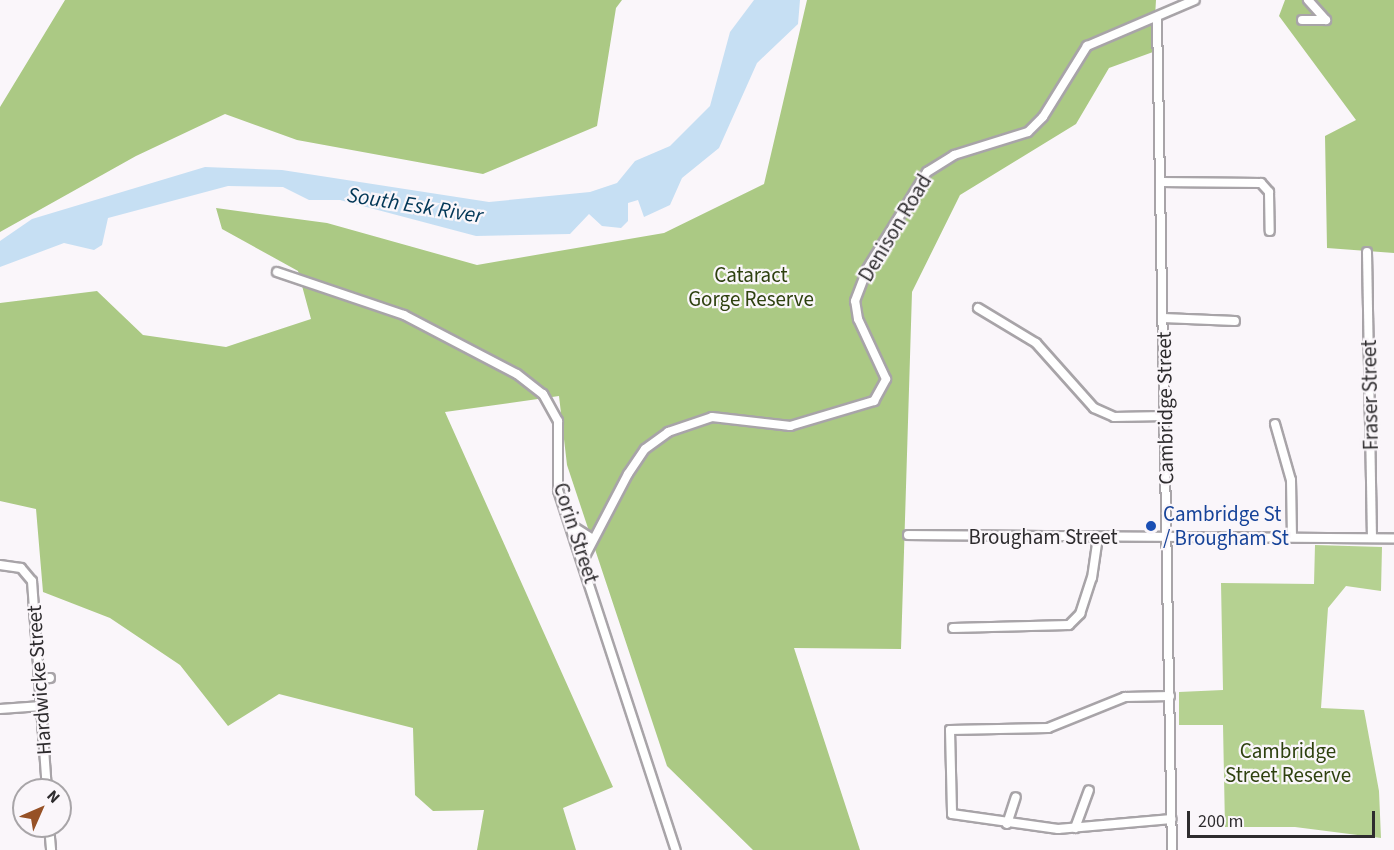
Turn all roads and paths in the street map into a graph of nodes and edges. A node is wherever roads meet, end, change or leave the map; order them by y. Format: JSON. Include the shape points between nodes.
{"nodes":[{"id":1,"x":1195,"y":0,"type":"edge"},
{"id":2,"x":1308,"y":0,"type":"edge"},
{"id":3,"x":1176,"y":9,"type":"junction"},
{"id":4,"x":1157,"y":18,"type":"junction"},
{"id":5,"x":1302,"y":20,"type":"dead end"},
{"id":6,"x":1160,"y":37,"type":"junction"},
{"id":7,"x":1161,"y":182,"type":"junction"},
{"id":8,"x":1270,"y":231,"type":"dead end"},
{"id":9,"x":1367,"y":252,"type":"dead end"},
{"id":10,"x":277,"y":272,"type":"dead end"},
{"id":11,"x":978,"y":308,"type":"dead end"},
{"id":12,"x":1163,"y":318,"type":"junction"},
{"id":13,"x":1235,"y":321,"type":"dead end"},
{"id":14,"x":1165,"y":416,"type":"junction"},
{"id":15,"x":1275,"y":424,"type":"dead end"},
{"id":16,"x":571,"y":526,"type":"junction"},
{"id":17,"x":908,"y":535,"type":"dead end"},
{"id":18,"x":1168,"y":536,"type":"junction"},
{"id":19,"x":1292,"y":536,"type":"junction"},
{"id":20,"x":1098,"y":537,"type":"junction"},
{"id":21,"x":1372,"y":537,"type":"junction"},
{"id":22,"x":591,"y":538,"type":"junction"},
{"id":23,"x":1394,"y":538,"type":"edge"},
{"id":24,"x":584,"y":558,"type":"junction"},
{"id":25,"x":0,"y":566,"type":"edge"},
{"id":26,"x":953,"y":628,"type":"dead end"},
{"id":27,"x":50,"y":678,"type":"dead end"},
{"id":28,"x":40,"y":679,"type":"junction"},
{"id":29,"x":1170,"y":696,"type":"junction"},
{"id":30,"x":42,"y":706,"type":"junction"},
{"id":31,"x":0,"y":709,"type":"edge"},
{"id":32,"x":46,"y":778,"type":"edge"},
{"id":33,"x":1089,"y":790,"type":"dead end"},
{"id":34,"x":1016,"y":797,"type":"dead end"},
{"id":35,"x":1172,"y":819,"type":"junction"},
{"id":36,"x":1007,"y":824,"type":"junction"},
{"id":37,"x":1075,"y":828,"type":"junction"},
{"id":38,"x":676,"y":850,"type":"edge"},
{"id":39,"x":1172,"y":850,"type":"edge"}],
"edges":[{"from":1,"to":3,"type":"street","name":"Denison Road"},
{"from":2,"to":5,"type":"street","via":[[1326,20]]},
{"from":3,"to":4,"type":"street","name":"Denison Road"},
{"from":3,"to":6,"type":"street"},
{"from":4,"to":6,"type":"street","name":"Cambridge Street"},
{"from":4,"to":22,"type":"street","name":"Denison Road","via":[[1087,46],[1043,117],[1028,132],[943,159],[921,179],[867,269],[855,301],[858,319],[886,379],[873,401],[790,426],[712,417],[668,432],[645,449]]},
{"from":6,"to":7,"type":"street","name":"Cambridge Street"},
{"from":7,"to":8,"type":"street","via":[[1261,183],[1269,192]]},
{"from":7,"to":12,"type":"street","name":"Cambridge Street"},
{"from":9,"to":21,"type":"street","name":"Fraser Street"},
{"from":10,"to":16,"type":"street","name":"Corin Street","via":[[331,293],[380,304],[531,384],[558,421],[556,475]]},
{"from":11,"to":14,"type":"street","via":[[1041,348],[1094,408],[1114,417]]},
{"from":12,"to":13,"type":"street"},
{"from":12,"to":14,"type":"street","name":"Cambridge Street"},
{"from":14,"to":18,"type":"street","name":"Cambridge Street"},
{"from":15,"to":19,"type":"street","via":[[1291,480]]},
{"from":16,"to":22,"type":"street"},
{"from":16,"to":24,"type":"street","name":"Corin Street"},
{"from":17,"to":20,"type":"street","name":"Brougham Street"},
{"from":18,"to":19,"type":"street","name":"Brougham Street"},
{"from":18,"to":20,"type":"street","name":"Brougham Street"},
{"from":18,"to":29,"type":"street","name":"Cambridge Street"},
{"from":19,"to":21,"type":"street","name":"Brougham Street"},
{"from":20,"to":26,"type":"street","via":[[1092,578],[1080,614],[1069,625]]},
{"from":21,"to":23,"type":"street","name":"Brougham Street"},
{"from":22,"to":24,"type":"street","name":"Denison Road"},
{"from":24,"to":38,"type":"street","name":"Corin Street"},
{"from":25,"to":28,"type":"street","name":"Hardwicke Street","via":[[25,572],[32,586]]},
{"from":27,"to":28,"type":"street"},
{"from":28,"to":30,"type":"street","name":"Hardwicke Street"},
{"from":29,"to":35,"type":"street","name":"Cambridge Street"},
{"from":29,"to":36,"type":"street","via":[[1125,697],[1048,728],[950,730],[952,814]]},
{"from":30,"to":31,"type":"street"},
{"from":30,"to":32,"type":"street","name":"Hardwicke Street"},
{"from":33,"to":37,"type":"street"},
{"from":34,"to":36,"type":"street"},
{"from":35,"to":37,"type":"street"},
{"from":35,"to":39,"type":"street","name":"Cambridge Street"},
{"from":36,"to":37,"type":"street"}]}
